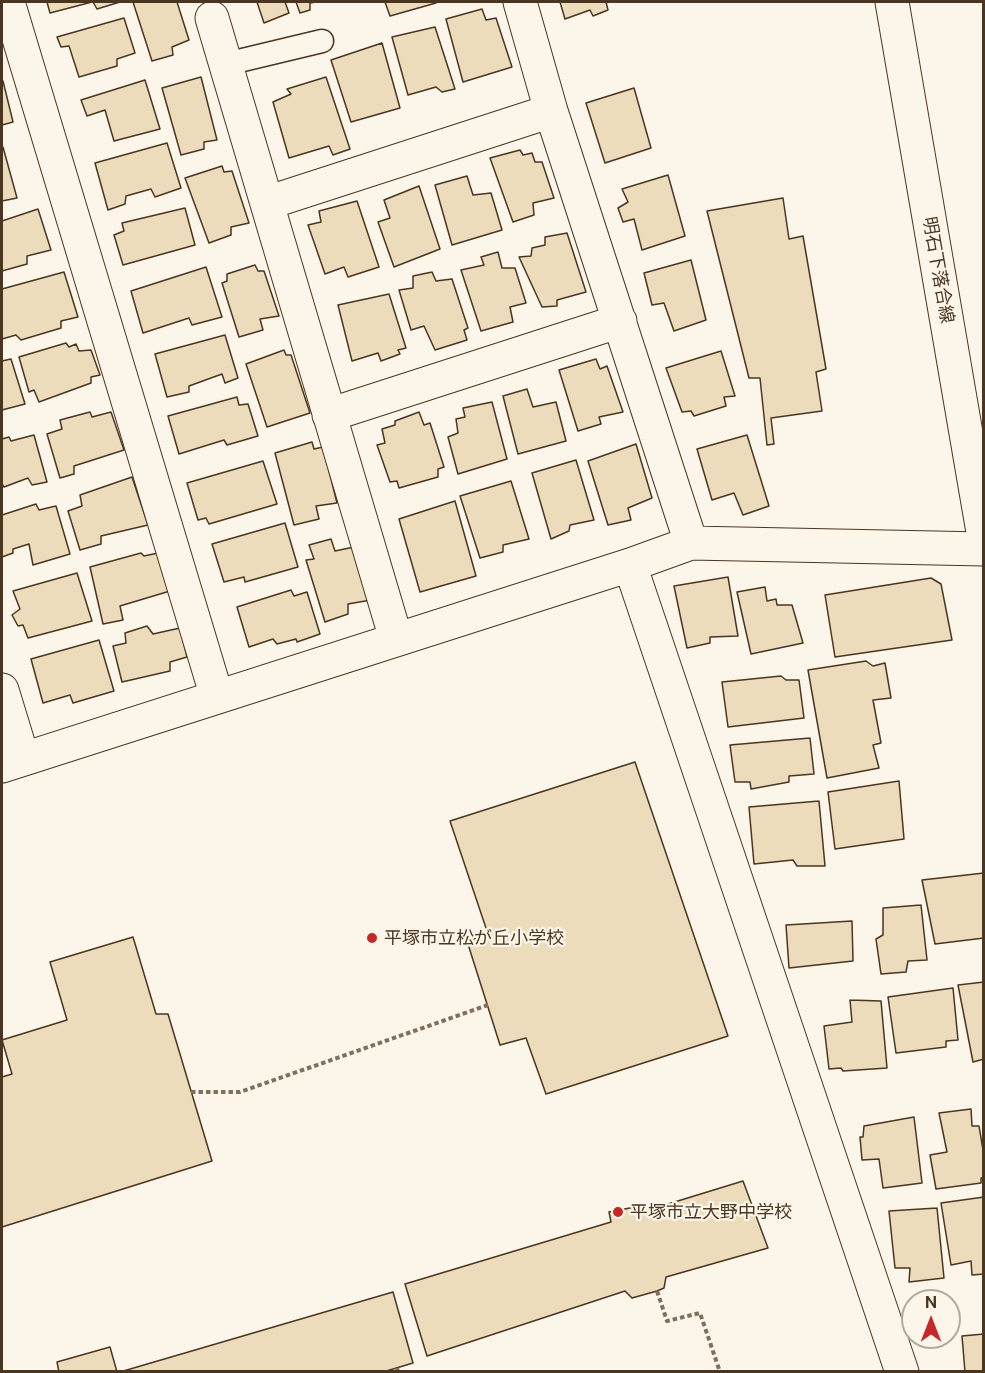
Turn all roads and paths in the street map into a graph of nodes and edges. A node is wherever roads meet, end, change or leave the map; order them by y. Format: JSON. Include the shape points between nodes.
{"nodes":[{"id":1,"x":8,"y":2,"type":"edge"},
{"id":2,"x":520,"y":2,"type":"edge"},
{"id":3,"x":892,"y":2,"type":"edge"},
{"id":4,"x":212,"y":18,"type":"dead end"},
{"id":5,"x":322,"y":41,"type":"dead end"},
{"id":6,"x":226,"y":64,"type":"junction"},
{"id":7,"x":551,"y":111,"type":"junction"},
{"id":8,"x":267,"y":203,"type":"junction"},
{"id":9,"x":620,"y":321,"type":"junction"},
{"id":10,"x":329,"y":415,"type":"junction"},
{"id":11,"x":984,"y":538,"type":"edge"},
{"id":12,"x":691,"y":543,"type":"junction"},
{"id":13,"x":984,"y":549,"type":"edge"},
{"id":14,"x":630,"y":565,"type":"junction"},
{"id":15,"x":396,"y":639,"type":"junction"},
{"id":16,"x":2,"y":690,"type":"edge"},
{"id":17,"x":217,"y":697,"type":"junction"},
{"id":18,"x":12,"y":763,"type":"edge"},
{"id":19,"x":488,"y":1005,"type":"dead end"},
{"id":20,"x":191,"y":1092,"type":"dead end"},
{"id":21,"x":657,"y":1291,"type":"dead end"},
{"id":22,"x":720,"y":1371,"type":"edge"},
{"id":23,"x":902,"y":1371,"type":"edge"}],
"edges":[{"from":1,"to":17,"type":"street"},
{"from":2,"to":7,"type":"street"},
{"from":3,"to":11,"type":"street","name":"明石下落合線"},
{"from":4,"to":6,"type":"street"},
{"from":5,"to":6,"type":"lane"},
{"from":6,"to":8,"type":"street"},
{"from":7,"to":8,"type":"street"},
{"from":7,"to":9,"type":"street"},
{"from":8,"to":10,"type":"street"},
{"from":9,"to":10,"type":"street"},
{"from":9,"to":12,"type":"street"},
{"from":10,"to":15,"type":"street"},
{"from":12,"to":13,"type":"street"},
{"from":12,"to":14,"type":"street"},
{"from":14,"to":15,"type":"street"},
{"from":14,"to":23,"type":"street"},
{"from":15,"to":17,"type":"street"},
{"from":16,"to":18,"type":"street"},
{"from":17,"to":18,"type":"street"},
{"from":19,"to":20,"type":"path","via":[[240,1092]]},
{"from":21,"to":22,"type":"path","via":[[667,1321],[700,1313]]}]}
